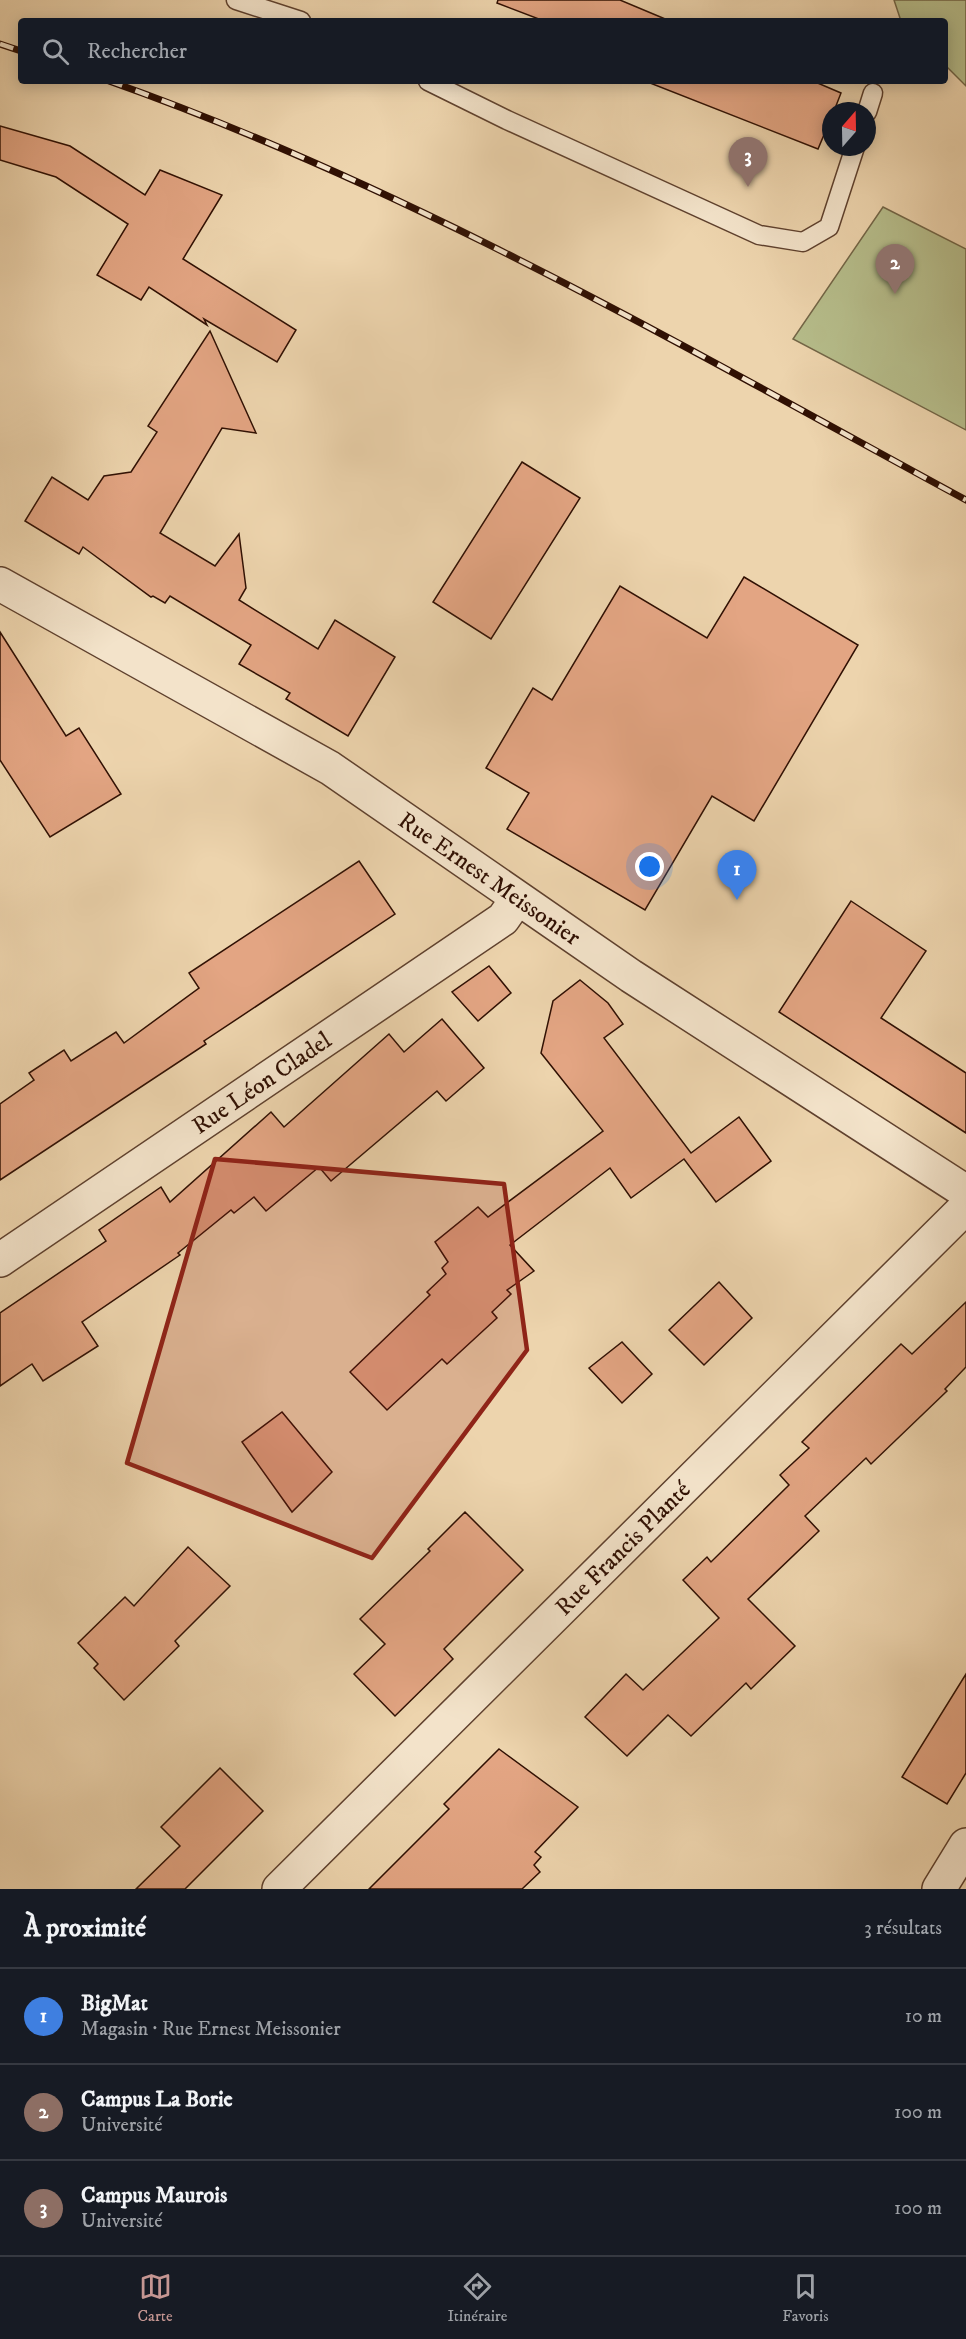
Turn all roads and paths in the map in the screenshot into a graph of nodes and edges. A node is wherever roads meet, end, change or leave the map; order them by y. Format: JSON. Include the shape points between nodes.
{"nodes":[{"id":1,"x":236,"y":0,"type":"edge"},
{"id":2,"x":293,"y":18,"type":"edge"},
{"id":3,"x":434,"y":84,"type":"edge"},
{"id":4,"x":873,"y":93,"type":"dead end"},
{"id":5,"x":870,"y":102,"type":"edge"},
{"id":6,"x":852,"y":156,"type":"edge"},
{"id":7,"x":0,"y":584,"type":"edge"},
{"id":8,"x":517,"y":899,"type":"junction"},
{"id":9,"x":966,"y":1192,"type":"edge"},
{"id":10,"x":966,"y":1207,"type":"edge"},
{"id":11,"x":0,"y":1260,"type":"edge"},
{"id":12,"x":966,"y":1845,"type":"edge"},
{"id":13,"x":279,"y":1889,"type":"edge"},
{"id":14,"x":939,"y":1889,"type":"edge"}],
"edges":[{"from":1,"to":2,"type":"lane"},
{"from":3,"to":6,"type":"lane","via":[[759,235],[803,242],[829,227]]},
{"from":4,"to":5,"type":"lane"},
{"from":7,"to":8,"type":"street","name":"Rue Ernest Meissonier","via":[[330,768]]},
{"from":8,"to":9,"type":"street","name":"Rue Ernest Meissonier"},
{"from":8,"to":11,"type":"street","name":"Rue Léon Cladel","via":[[503,919]]},
{"from":10,"to":13,"type":"street","name":"Rue Francis Planté"},
{"from":12,"to":14,"type":"street"}]}
